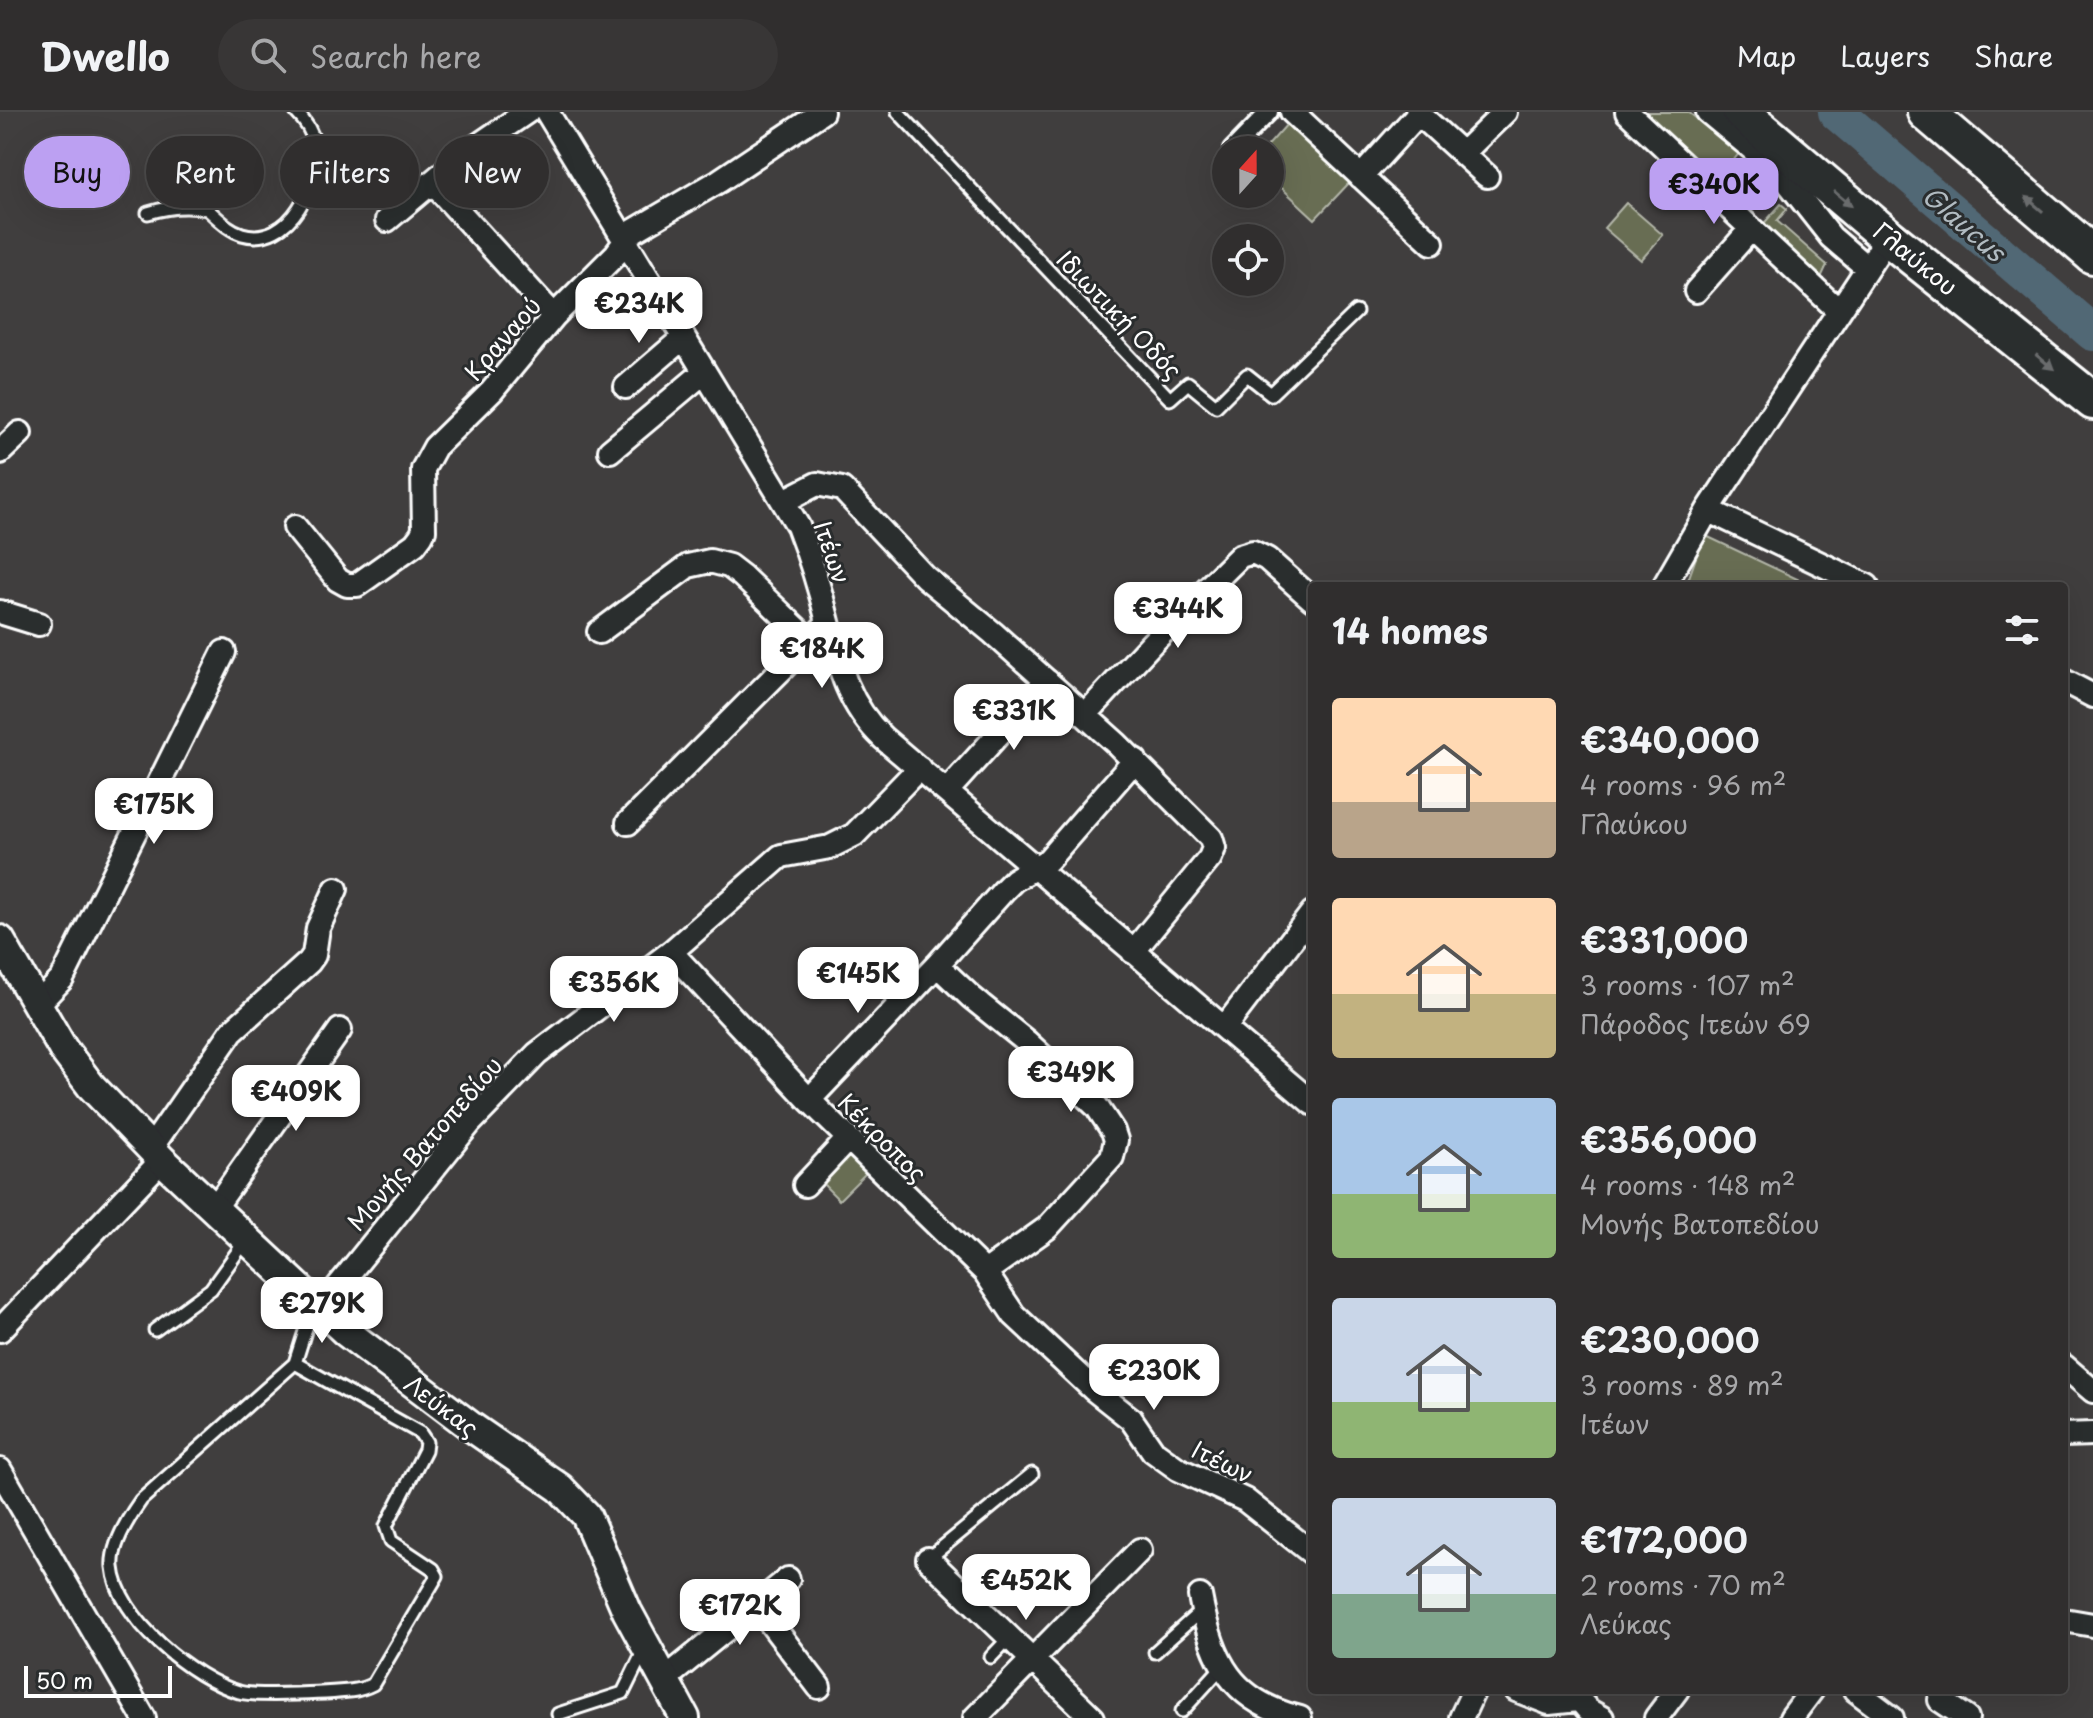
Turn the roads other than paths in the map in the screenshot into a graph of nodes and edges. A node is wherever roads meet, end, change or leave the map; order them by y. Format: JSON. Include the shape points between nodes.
{"nodes":[{"id":1,"x":296,"y":112,"type":"edge"},
{"id":2,"x":527,"y":112,"type":"edge"},
{"id":3,"x":547,"y":112,"type":"edge"},
{"id":4,"x":822,"y":112,"type":"edge"},
{"id":5,"x":898,"y":112,"type":"edge"},
{"id":6,"x":1269,"y":112,"type":"edge"},
{"id":7,"x":1292,"y":112,"type":"edge"},
{"id":8,"x":1505,"y":112,"type":"edge"},
{"id":9,"x":1627,"y":112,"type":"edge"},
{"id":10,"x":1708,"y":112,"type":"edge"},
{"id":11,"x":1741,"y":112,"type":"edge"},
{"id":12,"x":1418,"y":113,"type":"edge"},
{"id":13,"x":1942,"y":117,"type":"edge"},
{"id":14,"x":1246,"y":136,"type":"edge"},
{"id":15,"x":1463,"y":153,"type":"junction"},
{"id":16,"x":1487,"y":176,"type":"dead end"},
{"id":17,"x":1361,"y":177,"type":"junction"},
{"id":18,"x":432,"y":182,"type":"junction"},
{"id":19,"x":148,"y":213,"type":"dead end"},
{"id":20,"x":387,"y":220,"type":"dead end"},
{"id":21,"x":1751,"y":229,"type":"junction"},
{"id":22,"x":1888,"y":237,"type":"junction"},
{"id":23,"x":624,"y":241,"type":"junction"},
{"id":24,"x":1432,"y":243,"type":"dead end"},
{"id":25,"x":2093,"y":255,"type":"edge"},
{"id":26,"x":1866,"y":267,"type":"junction"},
{"id":27,"x":1696,"y":291,"type":"dead end"},
{"id":28,"x":1838,"y":310,"type":"junction"},
{"id":29,"x":1356,"y":312,"type":"dead end"},
{"id":30,"x":554,"y":316,"type":"junction"},
{"id":31,"x":683,"y":338,"type":"junction"},
{"id":32,"x":703,"y":373,"type":"junction"},
{"id":33,"x":626,"y":387,"type":"dead end"},
{"id":34,"x":2093,"y":401,"type":"edge"},
{"id":35,"x":20,"y":433,"type":"dead end"},
{"id":36,"x":610,"y":451,"type":"dead end"},
{"id":37,"x":0,"y":452,"type":"edge"},
{"id":38,"x":784,"y":501,"type":"junction"},
{"id":39,"x":1708,"y":510,"type":"junction"},
{"id":40,"x":295,"y":527,"type":"dead end"},
{"id":41,"x":1666,"y":582,"type":"edge"},
{"id":42,"x":1859,"y":582,"type":"edge"},
{"id":43,"x":1308,"y":595,"type":"edge"},
{"id":44,"x":0,"y":612,"type":"edge"},
{"id":45,"x":828,"y":623,"type":"junction"},
{"id":46,"x":39,"y":624,"type":"dead end"},
{"id":47,"x":599,"y":632,"type":"dead end"},
{"id":48,"x":810,"y":641,"type":"junction"},
{"id":49,"x":224,"y":652,"type":"dead end"},
{"id":50,"x":1047,"y":681,"type":"junction"},
{"id":51,"x":2068,"y":683,"type":"edge"},
{"id":52,"x":2093,"y":696,"type":"edge"},
{"id":53,"x":1085,"y":715,"type":"junction"},
{"id":54,"x":1135,"y":760,"type":"junction"},
{"id":55,"x":919,"y":768,"type":"junction"},
{"id":56,"x":947,"y":791,"type":"junction"},
{"id":57,"x":628,"y":823,"type":"dead end"},
{"id":58,"x":1036,"y":867,"type":"junction"},
{"id":59,"x":336,"y":889,"type":"dead end"},
{"id":60,"x":1308,"y":918,"type":"edge"},
{"id":61,"x":0,"y":940,"type":"edge"},
{"id":62,"x":671,"y":952,"type":"junction"},
{"id":63,"x":1133,"y":952,"type":"junction"},
{"id":64,"x":937,"y":965,"type":"junction"},
{"id":65,"x":36,"y":1006,"type":"junction"},
{"id":66,"x":1225,"y":1027,"type":"junction"},
{"id":67,"x":340,"y":1030,"type":"dead end"},
{"id":68,"x":809,"y":1100,"type":"junction"},
{"id":69,"x":1308,"y":1100,"type":"edge"},
{"id":70,"x":848,"y":1139,"type":"junction"},
{"id":71,"x":156,"y":1154,"type":"junction"},
{"id":72,"x":805,"y":1185,"type":"dead end"},
{"id":73,"x":214,"y":1209,"type":"junction"},
{"id":74,"x":246,"y":1240,"type":"junction"},
{"id":75,"x":985,"y":1272,"type":"junction"},
{"id":76,"x":320,"y":1309,"type":"junction"},
{"id":77,"x":0,"y":1330,"type":"edge"},
{"id":78,"x":155,"y":1330,"type":"dead end"},
{"id":79,"x":295,"y":1363,"type":"junction"},
{"id":80,"x":2068,"y":1369,"type":"edge"},
{"id":81,"x":2093,"y":1391,"type":"edge"},
{"id":82,"x":2093,"y":1434,"type":"edge"},
{"id":83,"x":2068,"y":1435,"type":"edge"},
{"id":84,"x":0,"y":1470,"type":"edge"},
{"id":85,"x":1032,"y":1474,"type":"dead end"},
{"id":86,"x":1140,"y":1550,"type":"dead end"},
{"id":87,"x":1308,"y":1550,"type":"edge"},
{"id":88,"x":928,"y":1559,"type":"joint"},
{"id":89,"x":788,"y":1579,"type":"dead end"},
{"id":90,"x":1201,"y":1603,"type":"joint"},
{"id":91,"x":756,"y":1604,"type":"junction"},
{"id":92,"x":2068,"y":1621,"type":"edge"},
{"id":93,"x":2093,"y":1625,"type":"edge"},
{"id":94,"x":1009,"y":1638,"type":"junction"},
{"id":95,"x":646,"y":1647,"type":"junction"},
{"id":96,"x":1155,"y":1652,"type":"dead end"},
{"id":97,"x":991,"y":1657,"type":"dead end"},
{"id":98,"x":1032,"y":1660,"type":"junction"},
{"id":99,"x":1222,"y":1667,"type":"junction"},
{"id":100,"x":665,"y":1679,"type":"junction"},
{"id":101,"x":819,"y":1687,"type":"dead end"},
{"id":102,"x":1472,"y":1694,"type":"edge"},
{"id":103,"x":1526,"y":1694,"type":"edge"},
{"id":104,"x":1674,"y":1694,"type":"edge"},
{"id":105,"x":1809,"y":1694,"type":"edge"},
{"id":106,"x":1860,"y":1694,"type":"edge"},
{"id":107,"x":1942,"y":1694,"type":"edge"},
{"id":108,"x":1574,"y":1695,"type":"edge"},
{"id":109,"x":1182,"y":1711,"type":"dead end"},
{"id":110,"x":1259,"y":1712,"type":"edge"},
{"id":111,"x":558,"y":1714,"type":"dead end"},
{"id":112,"x":979,"y":1717,"type":"edge"},
{"id":113,"x":144,"y":1718,"type":"edge"},
{"id":114,"x":685,"y":1718,"type":"edge"},
{"id":115,"x":1093,"y":1718,"type":"edge"},
{"id":116,"x":1300,"y":1718,"type":"edge"},
{"id":117,"x":1461,"y":1718,"type":"edge"},
{"id":118,"x":1602,"y":1718,"type":"edge"},
{"id":119,"x":1656,"y":1718,"type":"edge"},
{"id":120,"x":1791,"y":1718,"type":"edge"},
{"id":121,"x":1892,"y":1718,"type":"edge"},
{"id":122,"x":1967,"y":1718,"type":"edge"}],
"edges":[{"from":1,"to":19,"type":"lane","via":[[309,127],[316,163],[307,196],[273,231],[261,236],[239,233],[207,209]]},
{"from":2,"to":18,"type":"street"},
{"from":3,"to":23,"type":"street","name":"Ιτέων"},
{"from":4,"to":23,"type":"street","name":"Κραναού","via":[[719,181],[644,223]]},
{"from":5,"to":29,"type":"lane","name":"Ιδιωτική Οδός","via":[[1170,399],[1188,383],[1216,406],[1247,375],[1271,394]]},
{"from":6,"to":14,"type":"street"},
{"from":7,"to":17,"type":"street"},
{"from":8,"to":15,"type":"street"},
{"from":9,"to":21,"type":"street"},
{"from":10,"to":26,"type":"street","name":"Γλαύκου","via":[[1779,171],[1831,237]]},
{"from":11,"to":22,"type":"main road","name":"Γλαύκου","one_way":true},
{"from":12,"to":15,"type":"street"},
{"from":12,"to":17,"type":"street"},
{"from":25,"to":13,"type":"main road","one_way":true},
{"from":15,"to":16,"type":"street"},
{"from":17,"to":24,"type":"street"},
{"from":18,"to":20,"type":"street"},
{"from":18,"to":30,"type":"street"},
{"from":21,"to":27,"type":"street"},
{"from":21,"to":28,"type":"street"},
{"from":22,"to":26,"type":"street"},
{"from":22,"to":34,"type":"main road","name":"Γλαύκου","one_way":true},
{"from":23,"to":30,"type":"street","name":"Κραναού"},
{"from":23,"to":31,"type":"street","name":"Ιτέων"},
{"from":26,"to":28,"type":"street"},
{"from":28,"to":39,"type":"street"},
{"from":30,"to":40,"type":"street","name":"Κραναού","via":[[492,391],[430,454],[422,475],[424,530],[415,544],[357,585],[347,585]]},
{"from":31,"to":32,"type":"street","name":"Ιτέων"},
{"from":31,"to":33,"type":"street"},
{"from":32,"to":36,"type":"street"},
{"from":32,"to":38,"type":"street","name":"Ιτέων"},
{"from":35,"to":37,"type":"street"},
{"from":38,"to":45,"type":"street","name":"Ιτέων","via":[[805,545]]},
{"from":38,"to":50,"type":"street","via":[[817,484],[842,489],[925,577]]},
{"from":39,"to":41,"type":"street"},
{"from":39,"to":42,"type":"street"},
{"from":43,"to":53,"type":"street","via":[[1267,559],[1253,552],[1240,556]]},
{"from":44,"to":46,"type":"street"},
{"from":45,"to":48,"type":"street"},
{"from":45,"to":55,"type":"street","name":"Ιτέων","via":[[842,678],[857,709]]},
{"from":47,"to":48,"type":"street","via":[[688,566],[710,561],[742,576]]},
{"from":48,"to":57,"type":"street"},
{"from":49,"to":65,"type":"street","via":[[62,979]]},
{"from":50,"to":53,"type":"street"},
{"from":50,"to":56,"type":"street"},
{"from":51,"to":52,"type":"street"},
{"from":53,"to":54,"type":"street"},
{"from":54,"to":58,"type":"street","name":"Κέκροπος","via":[[1048,860]]},
{"from":54,"to":63,"type":"street","via":[[1211,838],[1214,848]]},
{"from":55,"to":56,"type":"street","name":"Ιτέων"},
{"from":55,"to":62,"type":"street","name":"Μονής Βατοπεδίου","via":[[854,835],[830,847],[781,856]]},
{"from":56,"to":58,"type":"street","name":"Ιτέων"},
{"from":58,"to":63,"type":"street","name":"Ιτέων"},
{"from":58,"to":64,"type":"street","name":"Κέκροπος","via":[[1005,889]]},
{"from":59,"to":71,"type":"street","via":[[318,928],[314,955],[232,1031]]},
{"from":60,"to":66,"type":"street"},
{"from":61,"to":65,"type":"street","name":"Λεύκας"},
{"from":62,"to":68,"type":"street"},
{"from":62,"to":76,"type":"street","name":"Μονής Βατοπεδίου","via":[[537,1054],[470,1123]]},
{"from":63,"to":66,"type":"street","name":"Ιτέων"},
{"from":64,"to":68,"type":"street","name":"Κέκροπος"},
{"from":64,"to":75,"type":"street","via":[[1097,1107],[1116,1140],[1112,1157],[1047,1228]]},
{"from":65,"to":71,"type":"street","name":"Λεύκας","via":[[91,1086]]},
{"from":66,"to":69,"type":"street","name":"Ιτέων"},
{"from":67,"to":73,"type":"street"},
{"from":68,"to":70,"type":"street","name":"Κέκροπος"},
{"from":70,"to":72,"type":"street"},
{"from":70,"to":75,"type":"street","name":"Κέκροπος"},
{"from":71,"to":73,"type":"street","name":"Λεύκας"},
{"from":71,"to":77,"type":"street"},
{"from":73,"to":74,"type":"street","name":"Λεύκας"},
{"from":74,"to":76,"type":"street","name":"Λεύκας"},
{"from":74,"to":78,"type":"lane","via":[[211,1289]]},
{"from":75,"to":87,"type":"street","name":"Ιτέων","via":[[1014,1315],[1131,1419],[1153,1451],[1178,1469],[1245,1500]]},
{"from":76,"to":79,"type":"lane","via":[[307,1325]]},
{"from":76,"to":95,"type":"street","name":"Λεύκας","via":[[573,1500],[586,1515]]},
{"from":79,"to":79,"type":"lane","via":[[420,1433],[425,1450],[386,1526],[391,1541],[437,1576],[373,1684],[353,1691],[246,1694],[202,1674],[156,1638],[129,1608],[113,1563],[141,1500]]},
{"from":80,"to":81,"type":"street"},
{"from":82,"to":83,"type":"street"},
{"from":84,"to":113,"type":"street"},
{"from":85,"to":88,"type":"lane"},
{"from":86,"to":98,"type":"street"},
{"from":88,"to":94,"type":"street"},
{"from":89,"to":91,"type":"street"},
{"from":90,"to":96,"type":"lane"},
{"from":90,"to":99,"type":"street"},
{"from":91,"to":100,"type":"street"},
{"from":91,"to":101,"type":"street"},
{"from":92,"to":93,"type":"street"},
{"from":94,"to":97,"type":"lane"},
{"from":94,"to":98,"type":"street"},
{"from":95,"to":100,"type":"street","name":"Λεύκας"},
{"from":95,"to":111,"type":"lane","via":[[623,1693]]},
{"from":98,"to":112,"type":"street"},
{"from":98,"to":115,"type":"street"},
{"from":99,"to":109,"type":"lane"},
{"from":99,"to":110,"type":"street"},
{"from":100,"to":114,"type":"street","name":"Λεύκας"},
{"from":102,"to":117,"type":"street"},
{"from":103,"to":108,"type":"street","via":[[1549,1703]]},
{"from":104,"to":119,"type":"street"},
{"from":105,"to":120,"type":"street"},
{"from":106,"to":121,"type":"street"},
{"from":107,"to":122,"type":"street","via":[[1940,1700]]},
{"from":108,"to":118,"type":"street"},
{"from":110,"to":116,"type":"street"}]}
